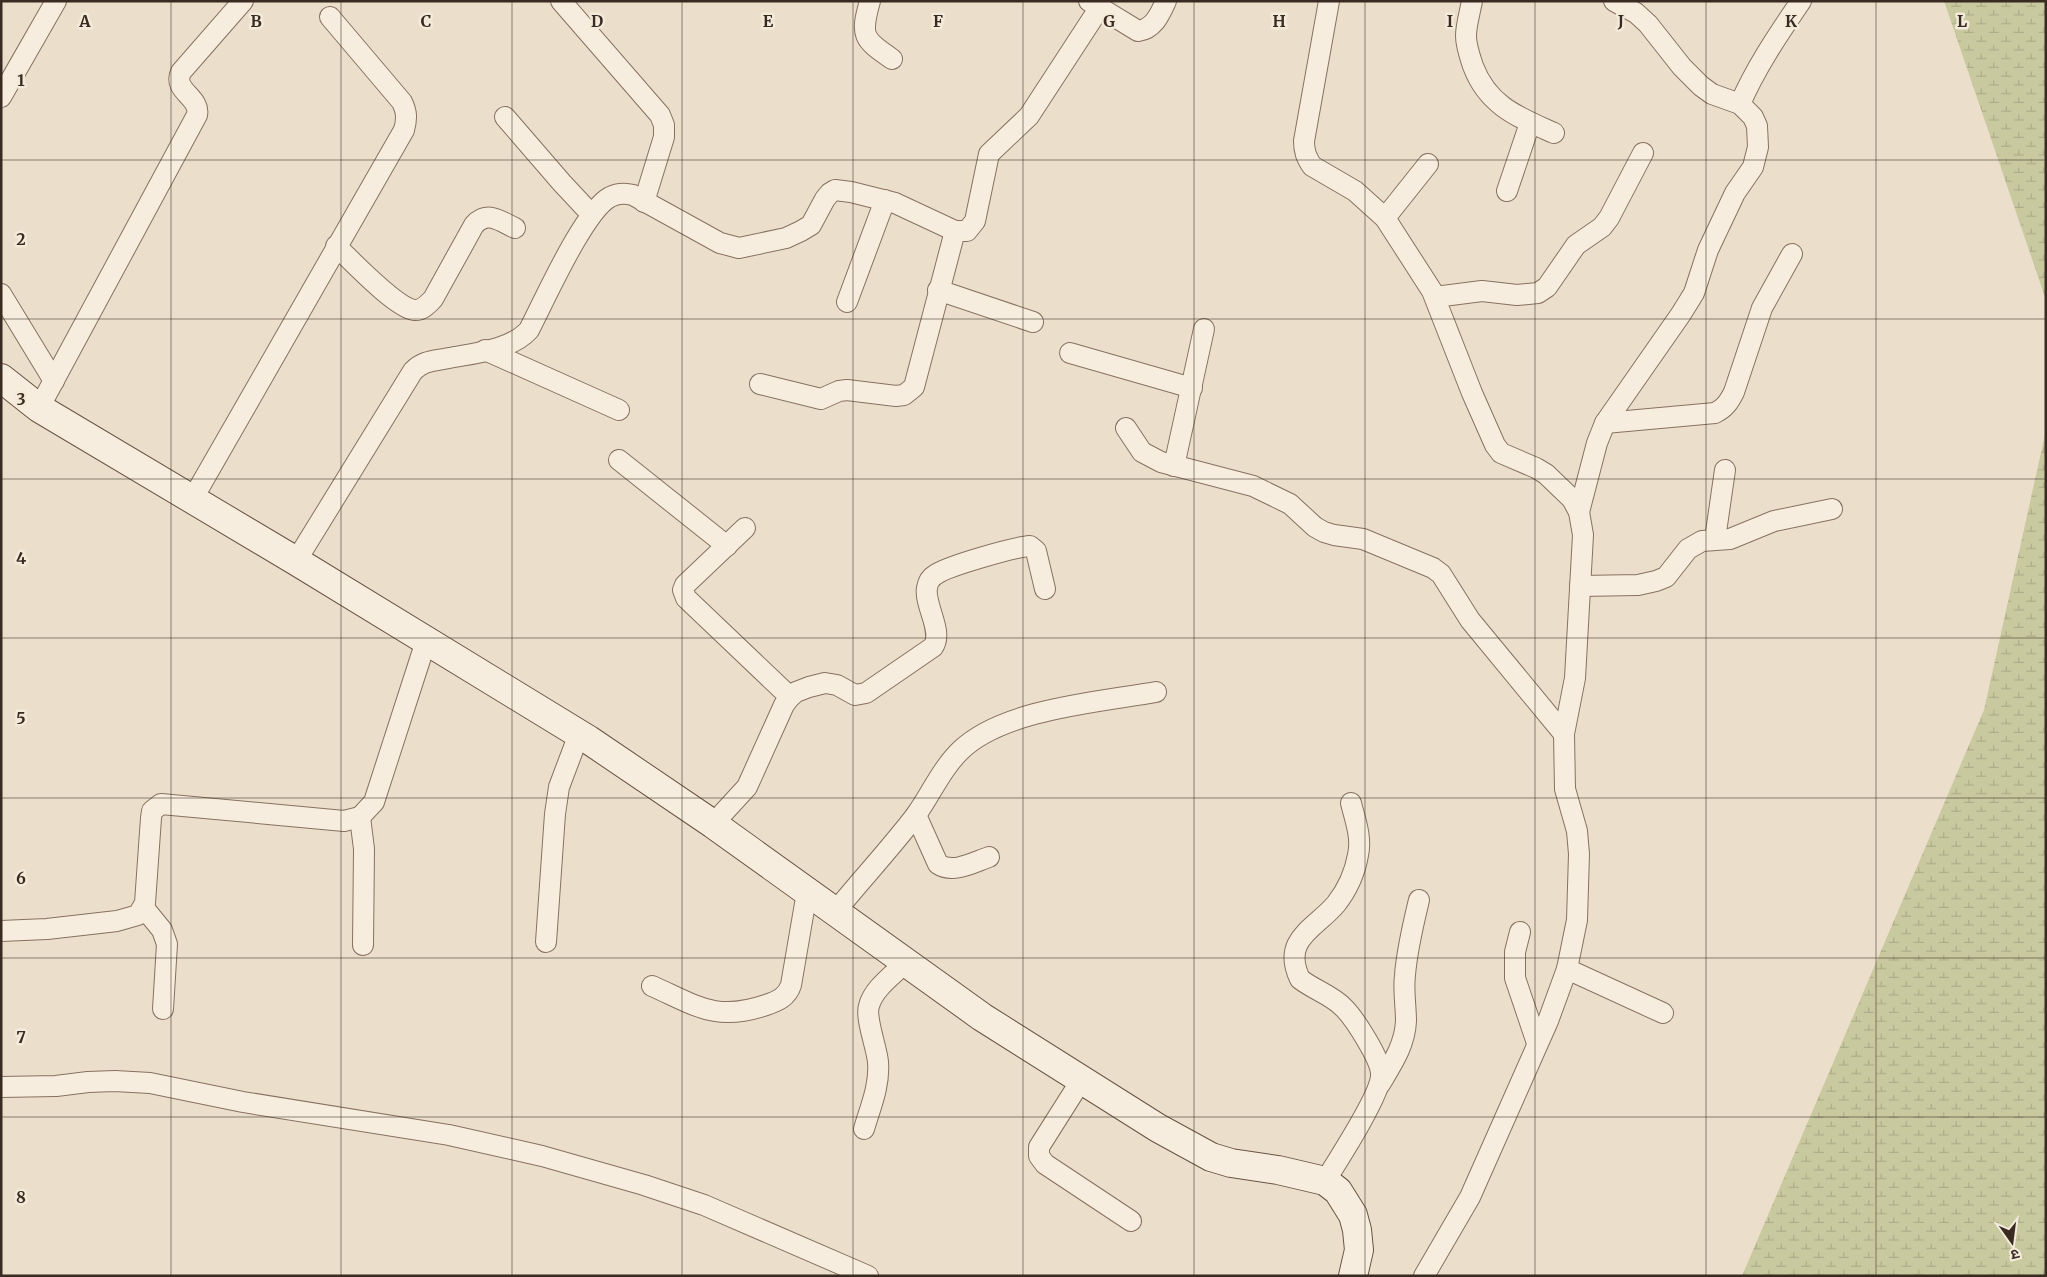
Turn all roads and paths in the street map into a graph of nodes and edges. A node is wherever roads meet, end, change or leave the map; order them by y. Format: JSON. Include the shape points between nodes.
{"nodes":[{"id":1,"x":56,"y":1,"type":"edge"},
{"id":2,"x":243,"y":1,"type":"edge"},
{"id":3,"x":561,"y":1,"type":"edge"},
{"id":4,"x":870,"y":1,"type":"edge"},
{"id":5,"x":1166,"y":1,"type":"edge"},
{"id":6,"x":1329,"y":1,"type":"edge"},
{"id":7,"x":1472,"y":1,"type":"edge"},
{"id":8,"x":1614,"y":1,"type":"edge"},
{"id":9,"x":1801,"y":1,"type":"edge"},
{"id":10,"x":1094,"y":4,"type":"edge"},
{"id":11,"x":330,"y":17,"type":"dead end"},
{"id":12,"x":892,"y":59,"type":"dead end"},
{"id":13,"x":1,"y":98,"type":"edge"},
{"id":14,"x":1740,"y":104,"type":"junction"},
{"id":15,"x":506,"y":117,"type":"dead end"},
{"id":16,"x":1530,"y":123,"type":"junction"},
{"id":17,"x":1554,"y":133,"type":"dead end"},
{"id":18,"x":1643,"y":153,"type":"dead end"},
{"id":19,"x":1428,"y":164,"type":"dead end"},
{"id":20,"x":1507,"y":191,"type":"dead end"},
{"id":21,"x":885,"y":200,"type":"junction"},
{"id":22,"x":644,"y":202,"type":"junction"},
{"id":23,"x":591,"y":214,"type":"junction"},
{"id":24,"x":1385,"y":218,"type":"junction"},
{"id":25,"x":515,"y":228,"type":"dead end"},
{"id":26,"x":955,"y":231,"type":"junction"},
{"id":27,"x":336,"y":246,"type":"junction"},
{"id":28,"x":1792,"y":254,"type":"dead end"},
{"id":29,"x":938,"y":290,"type":"junction"},
{"id":30,"x":1,"y":294,"type":"edge"},
{"id":31,"x":1435,"y":297,"type":"junction"},
{"id":32,"x":847,"y":302,"type":"dead end"},
{"id":33,"x":1033,"y":322,"type":"dead end"},
{"id":34,"x":1204,"y":329,"type":"dead end"},
{"id":35,"x":484,"y":350,"type":"junction"},
{"id":36,"x":1070,"y":353,"type":"dead end"},
{"id":37,"x":1,"y":378,"type":"edge"},
{"id":38,"x":54,"y":381,"type":"junction"},
{"id":39,"x":760,"y":384,"type":"dead end"},
{"id":40,"x":1192,"y":388,"type":"junction"},
{"id":41,"x":39,"y":408,"type":"junction"},
{"id":42,"x":619,"y":410,"type":"dead end"},
{"id":43,"x":1604,"y":423,"type":"junction"},
{"id":44,"x":1126,"y":428,"type":"dead end"},
{"id":45,"x":619,"y":460,"type":"dead end"},
{"id":46,"x":1174,"y":466,"type":"junction"},
{"id":47,"x":1725,"y":470,"type":"dead end"},
{"id":48,"x":192,"y":500,"type":"junction"},
{"id":49,"x":1832,"y":509,"type":"dead end"},
{"id":50,"x":1579,"y":512,"type":"junction"},
{"id":51,"x":745,"y":528,"type":"dead end"},
{"id":52,"x":1715,"y":539,"type":"junction"},
{"id":53,"x":727,"y":546,"type":"junction"},
{"id":54,"x":296,"y":561,"type":"junction"},
{"id":55,"x":1580,"y":586,"type":"junction"},
{"id":56,"x":1045,"y":589,"type":"dead end"},
{"id":57,"x":426,"y":640,"type":"junction"},
{"id":58,"x":1156,"y":692,"type":"dead end"},
{"id":59,"x":790,"y":697,"type":"junction"},
{"id":60,"x":579,"y":734,"type":"junction"},
{"id":61,"x":1564,"y":734,"type":"junction"},
{"id":62,"x":1351,"y":803,"type":"dead end"},
{"id":63,"x":916,"y":815,"type":"junction"},
{"id":64,"x":360,"y":817,"type":"junction"},
{"id":65,"x":713,"y":824,"type":"junction"},
{"id":66,"x":989,"y":857,"type":"dead end"},
{"id":67,"x":807,"y":892,"type":"junction"},
{"id":68,"x":1418,"y":900,"type":"dead end"},
{"id":69,"x":144,"y":908,"type":"junction"},
{"id":70,"x":835,"y":912,"type":"junction"},
{"id":71,"x":1,"y":931,"type":"edge"},
{"id":72,"x":1520,"y":932,"type":"dead end"},
{"id":73,"x":546,"y":942,"type":"dead end"},
{"id":74,"x":363,"y":945,"type":"dead end"},
{"id":75,"x":905,"y":963,"type":"junction"},
{"id":76,"x":1567,"y":969,"type":"junction"},
{"id":77,"x":652,"y":986,"type":"dead end"},
{"id":78,"x":163,"y":1009,"type":"dead end"},
{"id":79,"x":1663,"y":1013,"type":"dead end"},
{"id":80,"x":1537,"y":1043,"type":"junction"},
{"id":81,"x":1082,"y":1079,"type":"junction"},
{"id":82,"x":1380,"y":1084,"type":"junction"},
{"id":83,"x":1,"y":1087,"type":"edge"},
{"id":84,"x":864,"y":1129,"type":"dead end"},
{"id":85,"x":1325,"y":1182,"type":"junction"},
{"id":86,"x":1131,"y":1221,"type":"dead end"},
{"id":87,"x":861,"y":1274,"type":"edge"},
{"id":88,"x":1353,"y":1276,"type":"edge"},
{"id":89,"x":1424,"y":1276,"type":"edge"}],
"edges":[{"from":1,"to":13,"type":"street"},
{"from":2,"to":38,"type":"street","via":[[179,75],[180,85],[196,106],[197,115]]},
{"from":3,"to":22,"type":"street","via":[[660,115],[664,137]]},
{"from":4,"to":12,"type":"street","via":[[865,35],[873,46]]},
{"from":5,"to":10,"type":"street","via":[[1153,24],[1138,31]]},
{"from":6,"to":24,"type":"street","via":[[1304,152],[1312,166],[1355,191]]},
{"from":7,"to":16,"type":"street","via":[[1466,36],[1477,78],[1485,92]]},
{"from":8,"to":14,"type":"street","via":[[1648,24],[1700,86]]},
{"from":9,"to":14,"type":"street","via":[[1766,52]]},
{"from":10,"to":26,"type":"street","via":[[1029,116],[989,154],[975,221],[967,232]]},
{"from":11,"to":27,"type":"street","via":[[402,102],[407,115],[404,130]]},
{"from":14,"to":43,"type":"street","via":[[1757,126],[1754,167],[1724,214],[1694,293]]},
{"from":15,"to":23,"type":"street"},
{"from":16,"to":17,"type":"street"},
{"from":16,"to":20,"type":"street"},
{"from":18,"to":31,"type":"street","via":[[1609,218],[1602,227],[1576,245],[1547,287],[1538,293],[1517,295],[1482,291]]},
{"from":19,"to":24,"type":"street"},
{"from":21,"to":22,"type":"street","via":[[835,190],[825,199],[811,225],[786,238],[739,248],[720,243]]},
{"from":21,"to":26,"type":"street"},
{"from":21,"to":32,"type":"street"},
{"from":22,"to":23,"type":"street","via":[[627,194],[616,194]]},
{"from":23,"to":35,"type":"street","via":[[529,330],[511,343]]},
{"from":24,"to":31,"type":"street"},
{"from":25,"to":27,"type":"street","via":[[493,218],[480,218],[433,299],[419,310],[413,310],[393,298]]},
{"from":26,"to":29,"type":"street"},
{"from":27,"to":48,"type":"street"},
{"from":28,"to":43,"type":"street","via":[[1762,308],[1734,392],[1722,410]]},
{"from":29,"to":33,"type":"street"},
{"from":29,"to":39,"type":"street","via":[[914,387],[910,392],[896,396],[840,391],[821,399]]},
{"from":30,"to":38,"type":"street"},
{"from":31,"to":50,"type":"street","via":[[1495,445],[1502,453],[1546,474],[1572,499]]},
{"from":34,"to":40,"type":"street"},
{"from":35,"to":42,"type":"street"},
{"from":35,"to":54,"type":"street","via":[[422,363],[413,371]]},
{"from":36,"to":40,"type":"street"},
{"from":37,"to":41,"type":"street"},
{"from":38,"to":41,"type":"street"},
{"from":40,"to":46,"type":"street"},
{"from":41,"to":48,"type":"street"},
{"from":43,"to":50,"type":"street"},
{"from":44,"to":46,"type":"street","via":[[1142,452]]},
{"from":45,"to":53,"type":"street"},
{"from":46,"to":61,"type":"street","via":[[1254,486],[1290,504],[1324,532],[1363,539],[1434,568],[1470,620]]},
{"from":47,"to":52,"type":"street"},
{"from":48,"to":54,"type":"street"},
{"from":49,"to":52,"type":"street","via":[[1774,521],[1730,539]]},
{"from":50,"to":55,"type":"street","via":[[1583,535]]},
{"from":51,"to":53,"type":"street"},
{"from":52,"to":55,"type":"street","via":[[1702,541],[1688,549],[1666,577],[1656,582]]},
{"from":53,"to":59,"type":"street","via":[[685,585],[684,596]]},
{"from":54,"to":57,"type":"street"},
{"from":55,"to":61,"type":"street","via":[[1575,678]]},
{"from":56,"to":59,"type":"street","via":[[1036,552],[1030,546],[940,572],[929,581],[927,592],[937,636],[934,647],[866,693],[855,695],[838,685],[826,683],[803,689]]},
{"from":57,"to":60,"type":"street"},
{"from":57,"to":64,"type":"street","via":[[374,802]]},
{"from":58,"to":63,"type":"street","via":[[1049,710],[1016,719],[986,734],[962,749]]},
{"from":59,"to":65,"type":"street","via":[[748,787]]},
{"from":60,"to":65,"type":"street"},
{"from":60,"to":73,"type":"street","via":[[559,787]]},
{"from":61,"to":76,"type":"street","via":[[1565,789],[1580,854],[1577,920]]},
{"from":62,"to":82,"type":"street","via":[[1360,840],[1355,866],[1346,890],[1298,941],[1295,961],[1300,979],[1346,1010],[1377,1058]]},
{"from":63,"to":66,"type":"street","via":[[942,867],[956,868]]},
{"from":63,"to":70,"type":"street"},
{"from":64,"to":69,"type":"street","via":[[344,821],[161,804],[152,811]]},
{"from":64,"to":74,"type":"street","via":[[364,849]]},
{"from":65,"to":67,"type":"street"},
{"from":67,"to":70,"type":"street"},
{"from":67,"to":77,"type":"street","via":[[791,984],[783,998],[754,1009],[722,1013],[706,1010]]},
{"from":68,"to":82,"type":"street","via":[[1405,972],[1404,1032],[1396,1057]]},
{"from":69,"to":71,"type":"street","via":[[125,920]]},
{"from":69,"to":78,"type":"street","via":[[162,930],[168,944]]},
{"from":70,"to":75,"type":"street"},
{"from":72,"to":80,"type":"street","via":[[1515,952],[1515,978]]},
{"from":75,"to":81,"type":"street","via":[[982,1017]]},
{"from":75,"to":84,"type":"street","via":[[878,990],[869,1005],[878,1076]]},
{"from":76,"to":79,"type":"street"},
{"from":76,"to":80,"type":"street"},
{"from":80,"to":89,"type":"street","via":[[1470,1197]]},
{"from":81,"to":85,"type":"street","via":[[1211,1157]]},
{"from":81,"to":86,"type":"street","via":[[1039,1147],[1039,1156],[1045,1164]]},
{"from":82,"to":85,"type":"street"},
{"from":83,"to":87,"type":"street","via":[[115,1080],[150,1083],[243,1102],[449,1135],[542,1156],[704,1205]]},
{"from":85,"to":88,"type":"street","via":[[1338,1191],[1353,1215],[1359,1250]]}]}
